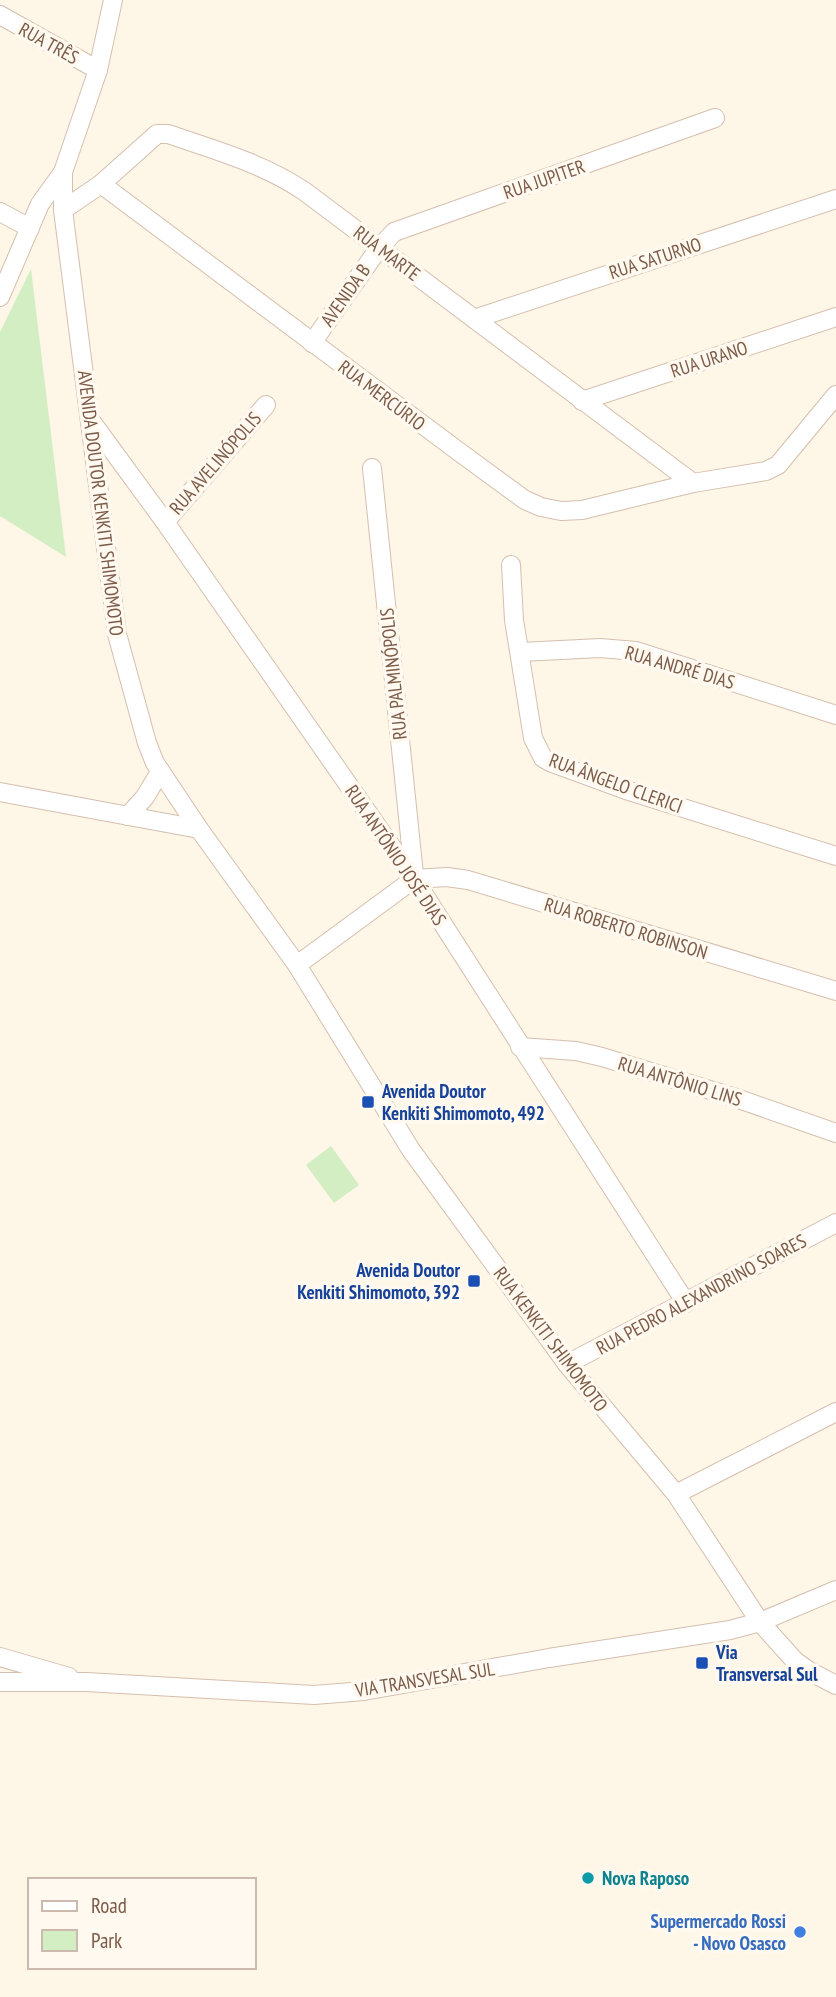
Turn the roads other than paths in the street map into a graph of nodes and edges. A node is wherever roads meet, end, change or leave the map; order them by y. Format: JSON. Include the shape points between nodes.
{"nodes":[{"id":1,"x":113,"y":0,"type":"edge"},
{"id":2,"x":0,"y":15,"type":"edge"},
{"id":3,"x":98,"y":70,"type":"junction"},
{"id":4,"x":715,"y":118,"type":"dead end"},
{"id":5,"x":63,"y":172,"type":"junction"},
{"id":6,"x":101,"y":184,"type":"junction"},
{"id":7,"x":836,"y":199,"type":"edge"},
{"id":8,"x":63,"y":209,"type":"junction"},
{"id":9,"x":0,"y":212,"type":"edge"},
{"id":10,"x":30,"y":228,"type":"junction"},
{"id":11,"x":379,"y":248,"type":"junction"},
{"id":12,"x":0,"y":297,"type":"edge"},
{"id":13,"x":836,"y":317,"type":"edge"},
{"id":14,"x":474,"y":319,"type":"junction"},
{"id":15,"x":312,"y":343,"type":"junction"},
{"id":16,"x":836,"y":395,"type":"edge"},
{"id":17,"x":582,"y":401,"type":"junction"},
{"id":18,"x":266,"y":405,"type":"dead end"},
{"id":19,"x":89,"y":418,"type":"junction"},
{"id":20,"x":372,"y":468,"type":"dead end"},
{"id":21,"x":693,"y":483,"type":"junction"},
{"id":22,"x":164,"y":522,"type":"junction"},
{"id":23,"x":511,"y":565,"type":"dead end"},
{"id":24,"x":521,"y":652,"type":"junction"},
{"id":25,"x":836,"y":715,"type":"edge"},
{"id":26,"x":160,"y":772,"type":"junction"},
{"id":27,"x":3,"y":789,"type":"edge"},
{"id":28,"x":128,"y":816,"type":"junction"},
{"id":29,"x":199,"y":829,"type":"junction"},
{"id":30,"x":836,"y":856,"type":"edge"},
{"id":31,"x":414,"y":879,"type":"junction"},
{"id":32,"x":297,"y":965,"type":"junction"},
{"id":33,"x":836,"y":992,"type":"edge"},
{"id":34,"x":520,"y":1047,"type":"junction"},
{"id":35,"x":836,"y":1133,"type":"edge"},
{"id":36,"x":836,"y":1223,"type":"edge"},
{"id":37,"x":686,"y":1303,"type":"junction"},
{"id":38,"x":567,"y":1364,"type":"junction"},
{"id":39,"x":836,"y":1412,"type":"edge"},
{"id":40,"x":676,"y":1494,"type":"junction"},
{"id":41,"x":836,"y":1590,"type":"edge"},
{"id":42,"x":760,"y":1622,"type":"junction"},
{"id":43,"x":0,"y":1657,"type":"edge"},
{"id":44,"x":0,"y":1682,"type":"edge"},
{"id":45,"x":86,"y":1682,"type":"junction"},
{"id":46,"x":836,"y":1685,"type":"edge"}],
"edges":[{"from":1,"to":3,"type":"street","name":"AVENIDA DOUTOR KENKITI SHIMOMOTO"},
{"from":2,"to":3,"type":"street","name":"RUA TRÊS"},
{"from":3,"to":5,"type":"street","name":"AVENIDA DOUTOR KENKITI SHIMOMOTO"},
{"from":4,"to":11,"type":"street","name":"RUA JUPITER","via":[[394,232]]},
{"from":5,"to":8,"type":"street","name":"AVENIDA DOUTOR KENKITI SHIMOMOTO"},
{"from":5,"to":10,"type":"street","via":[[40,204]]},
{"from":6,"to":8,"type":"street","name":"RUA MARTE"},
{"from":6,"to":11,"type":"street","name":"RUA MARTE","via":[[151,137],[168,134],[279,174]]},
{"from":6,"to":15,"type":"street","name":"RUA MERCÚRIO"},
{"from":7,"to":14,"type":"street","name":"RUA SATURNO"},
{"from":8,"to":19,"type":"street","name":"AVENIDA DOUTOR KENKITI SHIMOMOTO"},
{"from":9,"to":10,"type":"street"},
{"from":10,"to":12,"type":"street"},
{"from":11,"to":14,"type":"street","name":"RUA MARTE"},
{"from":11,"to":15,"type":"street","name":"AVENIDA B"},
{"from":13,"to":17,"type":"street","name":"RUA URANO"},
{"from":14,"to":17,"type":"street","name":"RUA MARTE"},
{"from":15,"to":21,"type":"street","name":"RUA MERCÚRIO","via":[[525,500],[541,507],[582,510]]},
{"from":16,"to":21,"type":"street","name":"RUA MERCÚRIO","via":[[778,465]]},
{"from":17,"to":21,"type":"street","name":"RUA MARTE"},
{"from":18,"to":22,"type":"street","name":"RUA AVELINÓPOLIS"},
{"from":19,"to":22,"type":"street","name":"RUA ANTÔNIO JOSÉ DIAS"},
{"from":19,"to":26,"type":"street","name":"AVENIDA DOUTOR KENKITI SHIMOMOTO","via":[[121,655]]},
{"from":20,"to":31,"type":"street","name":"RUA PALMINÓPOLIS"},
{"from":22,"to":31,"type":"street","name":"RUA ANTÔNIO JOSÉ DIAS"},
{"from":23,"to":24,"type":"street","name":"RUA ÂNGELO CLERICI","via":[[511,599]]},
{"from":24,"to":25,"type":"street","name":"RUA ANDRÉ DIAS","via":[[600,648],[636,652]]},
{"from":24,"to":30,"type":"street","name":"RUA ÂNGELO CLERICI","via":[[533,738],[543,758],[629,791]]},
{"from":26,"to":28,"type":"street"},
{"from":26,"to":29,"type":"street","name":"AVENIDA DOUTOR KENKITI SHIMOMOTO"},
{"from":27,"to":28,"type":"street"},
{"from":28,"to":29,"type":"street"},
{"from":29,"to":32,"type":"street","name":"AVENIDA DOUTOR KENKITI SHIMOMOTO"},
{"from":31,"to":32,"type":"street"},
{"from":31,"to":33,"type":"street","name":"RUA ROBERTO ROBINSON","via":[[468,880]]},
{"from":31,"to":34,"type":"street","name":"RUA ANTÔNIO JOSÉ DIAS"},
{"from":32,"to":38,"type":"street","name":"RUA KENKITI SHIMOMOTO","via":[[411,1150]]},
{"from":34,"to":35,"type":"street","name":"RUA ANTÔNIO LINS","via":[[602,1057]]},
{"from":34,"to":37,"type":"street","name":"RUA ANTÔNIO JOSÉ DIAS"},
{"from":36,"to":37,"type":"street","name":"RUA PEDRO ALEXANDRINO SOARES"},
{"from":37,"to":38,"type":"street","name":"RUA PEDRO ALEXANDRINO SOARES"},
{"from":38,"to":40,"type":"street","name":"RUA KENKITI SHIMOMOTO"},
{"from":39,"to":40,"type":"street"},
{"from":40,"to":42,"type":"street","name":"RUA KENKITI SHIMOMOTO"},
{"from":41,"to":42,"type":"street","name":"VIA TRANSVESAL SUL"},
{"from":42,"to":45,"type":"street","name":"VIA TRANSVESAL SUL","via":[[364,1691],[314,1695]]},
{"from":42,"to":46,"type":"street","name":"RUA KENKITI SHIMOMOTO","via":[[795,1661]]},
{"from":43,"to":45,"type":"street","name":"VIA TRANSVESAL SUL"},
{"from":44,"to":45,"type":"street","name":"VIA TRANSVESAL SUL"}]}
